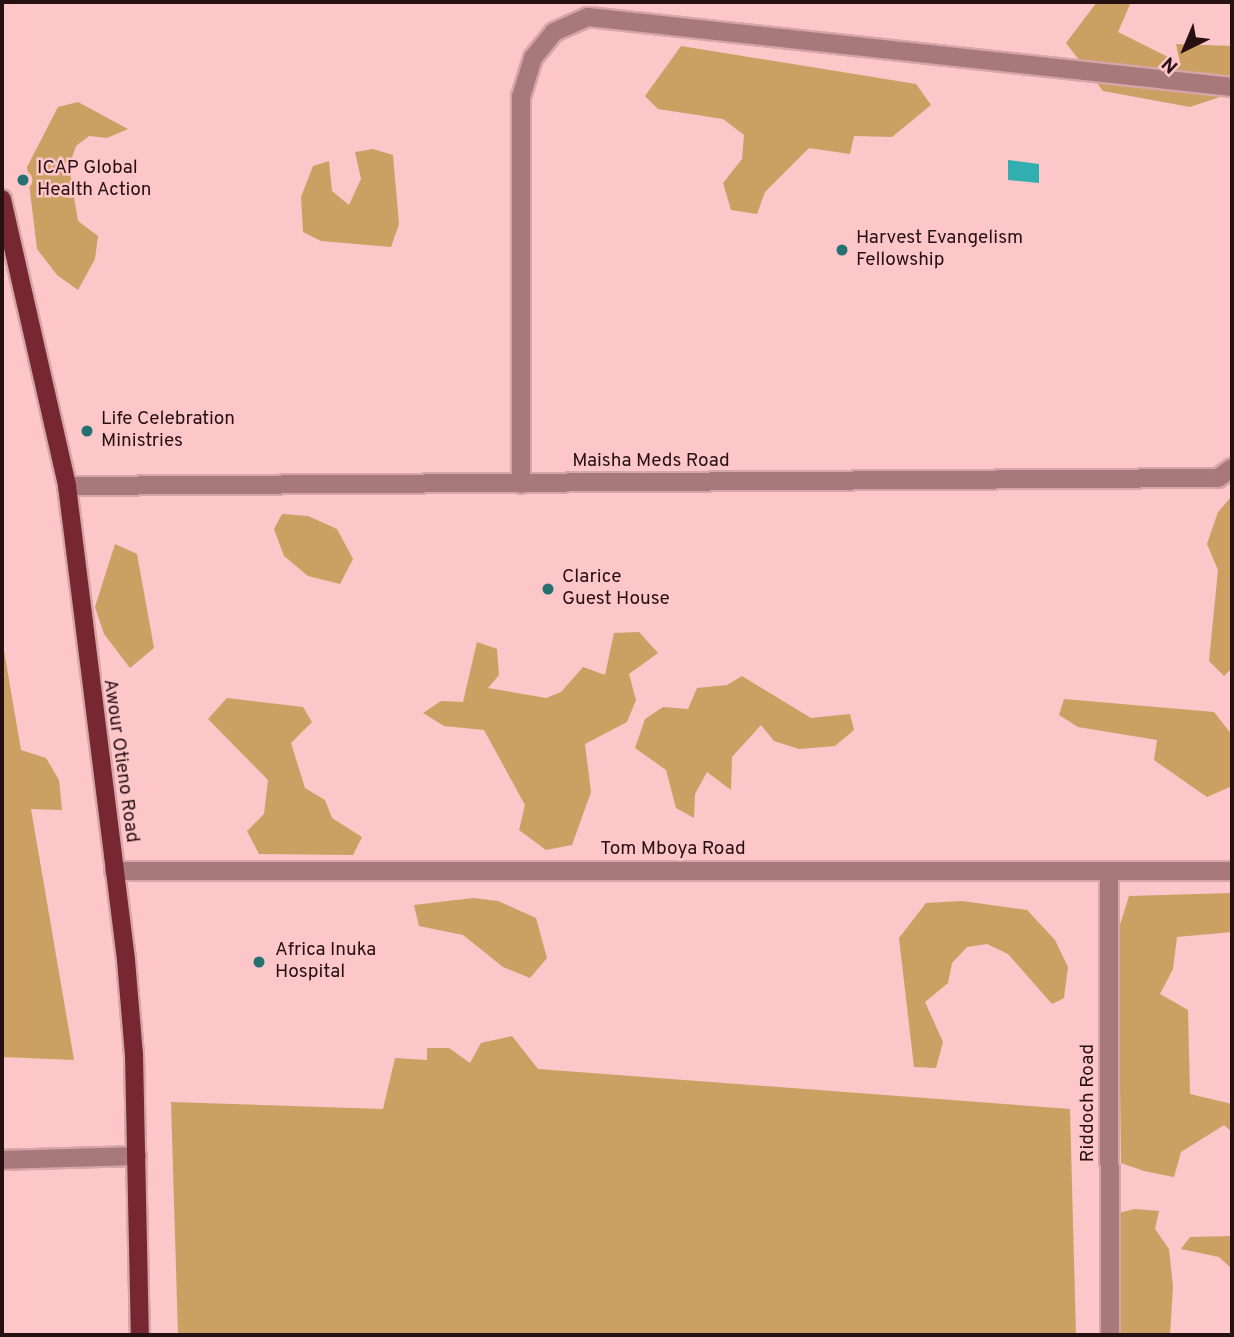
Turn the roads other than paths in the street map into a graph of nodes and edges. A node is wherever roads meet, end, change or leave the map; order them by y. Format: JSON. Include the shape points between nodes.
{"nodes":[{"id":1,"x":1232,"y":88,"type":"edge"},
{"id":2,"x":2,"y":199,"type":"edge"},
{"id":3,"x":1232,"y":468,"type":"edge"},
{"id":4,"x":521,"y":484,"type":"junction"},
{"id":5,"x":67,"y":486,"type":"junction"},
{"id":6,"x":1109,"y":871,"type":"junction"},
{"id":7,"x":1232,"y":871,"type":"edge"},
{"id":8,"x":114,"y":872,"type":"junction"},
{"id":9,"x":137,"y":1156,"type":"junction"},
{"id":10,"x":2,"y":1160,"type":"edge"},
{"id":11,"x":140,"y":1335,"type":"edge"},
{"id":12,"x":1110,"y":1335,"type":"edge"}],
"edges":[{"from":1,"to":4,"type":"street","via":[[588,17],[554,32],[533,58],[520,97]]},
{"from":2,"to":5,"type":"main road","name":"Awour Otieno Road"},
{"from":3,"to":4,"type":"street","name":"Maisha Meds Road","via":[[1218,478]]},
{"from":4,"to":5,"type":"street","name":"Maisha Meds Road"},
{"from":5,"to":8,"type":"main road","name":"Awour Otieno Road"},
{"from":6,"to":7,"type":"street","name":"Tom Mboya Road"},
{"from":6,"to":8,"type":"street","name":"Tom Mboya Road"},
{"from":6,"to":12,"type":"street","name":"Riddoch Road"},
{"from":8,"to":9,"type":"main road","name":"Awour Otieno Road","via":[[134,1055]]},
{"from":9,"to":10,"type":"street"},
{"from":9,"to":11,"type":"main road","name":"Awour Otieno Road"}]}
